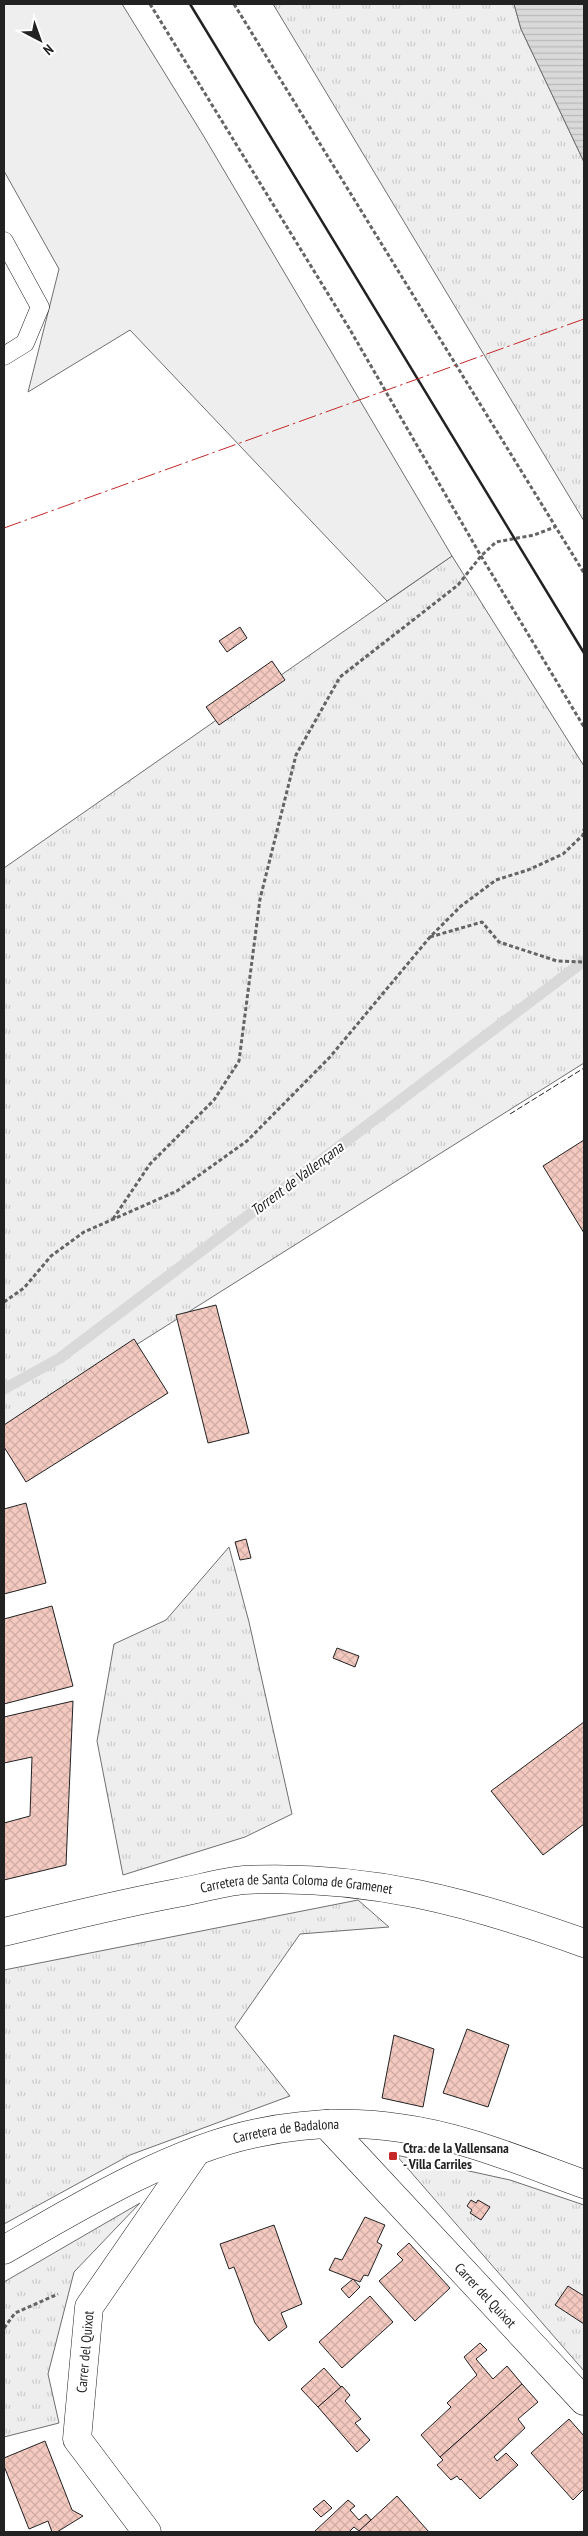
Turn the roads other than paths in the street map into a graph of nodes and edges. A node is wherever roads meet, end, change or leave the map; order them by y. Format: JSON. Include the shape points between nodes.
{"nodes":[{"id":1,"x":4,"y":241,"type":"edge"},
{"id":2,"x":4,"y":356,"type":"edge"},
{"id":3,"x":4,"y":1932,"type":"edge"},
{"id":4,"x":584,"y":1943,"type":"edge"},
{"id":5,"x":326,"y":2124,"type":"junction"},
{"id":6,"x":196,"y":2152,"type":"junction"},
{"id":7,"x":584,"y":2184,"type":"edge"},
{"id":8,"x":4,"y":2250,"type":"edge"},
{"id":9,"x":584,"y":2401,"type":"edge"},
{"id":10,"x":147,"y":2532,"type":"edge"}],
"edges":[{"from":1,"to":2,"type":"lane","via":[[40,307],[25,343]]},
{"from":3,"to":4,"type":"street","name":"Carretera de Santa Coloma de Gramenet","via":[[242,1880],[312,1880],[416,1892],[508,1916]]},
{"from":5,"to":6,"type":"street","name":"Carretera de Badalona","via":[[256,2133]]},
{"from":5,"to":7,"type":"street","name":"Carretera de Badalona","via":[[348,2122],[439,2136]]},
{"from":5,"to":9,"type":"street","name":"Carrer del Quixot"},
{"from":6,"to":8,"type":"street","name":"Carretera de Badalona","via":[[83,2205]]},
{"from":6,"to":10,"type":"street","name":"Carrer del Quixot","via":[[89,2307],[77,2439]]}]}
